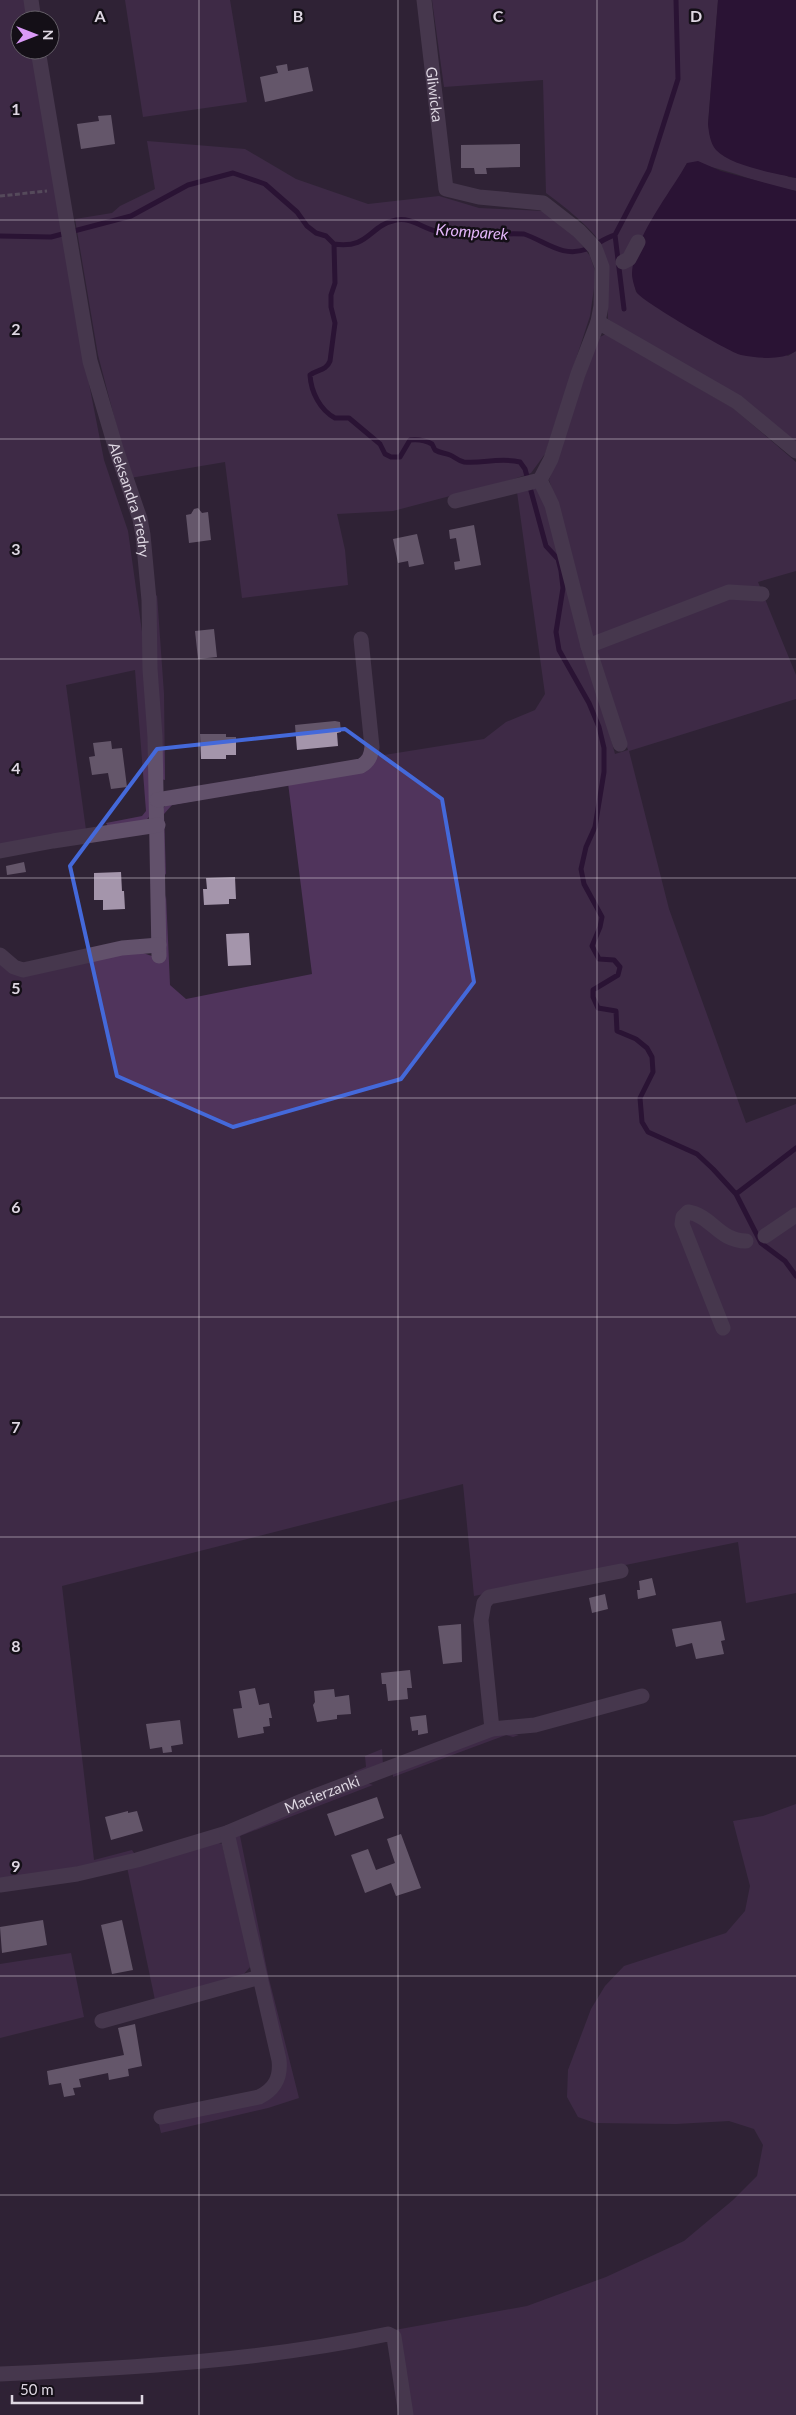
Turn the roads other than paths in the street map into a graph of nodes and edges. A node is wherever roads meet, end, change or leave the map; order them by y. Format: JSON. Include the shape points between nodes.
{"nodes":[{"id":1,"x":424,"y":0,"type":"edge"},
{"id":2,"x":40,"y":60,"type":"edge"},
{"id":3,"x":638,"y":242,"type":"dead end"},
{"id":4,"x":612,"y":265,"type":"junction"},
{"id":5,"x":598,"y":322,"type":"junction"},
{"id":6,"x":796,"y":451,"type":"edge"},
{"id":7,"x":536,"y":481,"type":"junction"},
{"id":8,"x":456,"y":501,"type":"dead end"},
{"id":9,"x":762,"y":594,"type":"dead end"},
{"id":10,"x":361,"y":639,"type":"dead end"},
{"id":11,"x":588,"y":646,"type":"junction"},
{"id":12,"x":620,"y":744,"type":"dead end"},
{"id":13,"x":157,"y":800,"type":"junction"},
{"id":14,"x":158,"y":825,"type":"junction"},
{"id":15,"x":0,"y":852,"type":"edge"},
{"id":16,"x":0,"y":955,"type":"edge"},
{"id":17,"x":796,"y":1215,"type":"edge"},
{"id":18,"x":765,"y":1236,"type":"dead end"},
{"id":19,"x":746,"y":1241,"type":"dead end"},
{"id":20,"x":723,"y":1328,"type":"dead end"},
{"id":21,"x":621,"y":1571,"type":"dead end"},
{"id":22,"x":642,"y":1696,"type":"dead end"},
{"id":23,"x":492,"y":1729,"type":"junction"},
{"id":24,"x":227,"y":1833,"type":"junction"},
{"id":25,"x":0,"y":1885,"type":"edge"},
{"id":26,"x":260,"y":1977,"type":"junction"},
{"id":27,"x":102,"y":2021,"type":"dead end"},
{"id":28,"x":161,"y":2117,"type":"dead end"},
{"id":29,"x":0,"y":2374,"type":"edge"},
{"id":30,"x":406,"y":2415,"type":"edge"}],
"edges":[{"from":1,"to":4,"type":"street","name":"Gliwicka","via":[[446,189],[479,197],[543,203],[579,231]]},
{"from":2,"to":13,"type":"street","name":"Aleksandra Fredry","via":[[90,361],[143,535],[149,600]]},
{"from":3,"to":4,"type":"street","via":[[629,259]]},
{"from":4,"to":5,"type":"street"},
{"from":5,"to":6,"type":"street","via":[[736,402]]},
{"from":5,"to":7,"type":"street","via":[[551,459]]},
{"from":7,"to":8,"type":"street"},
{"from":7,"to":11,"type":"street","via":[[552,505]]},
{"from":9,"to":11,"type":"street","via":[[729,592]]},
{"from":10,"to":13,"type":"street","via":[[372,747],[367,762],[361,766]]},
{"from":11,"to":12,"type":"street"},
{"from":13,"to":14,"type":"street","name":"Aleksandra Fredry"},
{"from":14,"to":15,"type":"street"},
{"from":14,"to":16,"type":"street","name":"Aleksandra Fredry","via":[[159,950],[122,948],[23,970]]},
{"from":17,"to":18,"type":"street"},
{"from":19,"to":20,"type":"street","via":[[726,1237],[697,1214],[688,1212],[683,1217],[682,1224]]},
{"from":21,"to":23,"type":"street","via":[[489,1597],[484,1603],[482,1620]]},
{"from":22,"to":23,"type":"street","name":"Macierzanki","via":[[535,1725]]},
{"from":23,"to":24,"type":"street","name":"Macierzanki"},
{"from":24,"to":25,"type":"street","name":"Macierzanki","via":[[108,1868]]},
{"from":24,"to":26,"type":"street"},
{"from":26,"to":27,"type":"street"},
{"from":26,"to":28,"type":"street","via":[[280,2069],[276,2083],[259,2097]]},
{"from":29,"to":30,"type":"street","via":[[139,2367],[338,2345],[388,2334],[394,2337]]}]}
